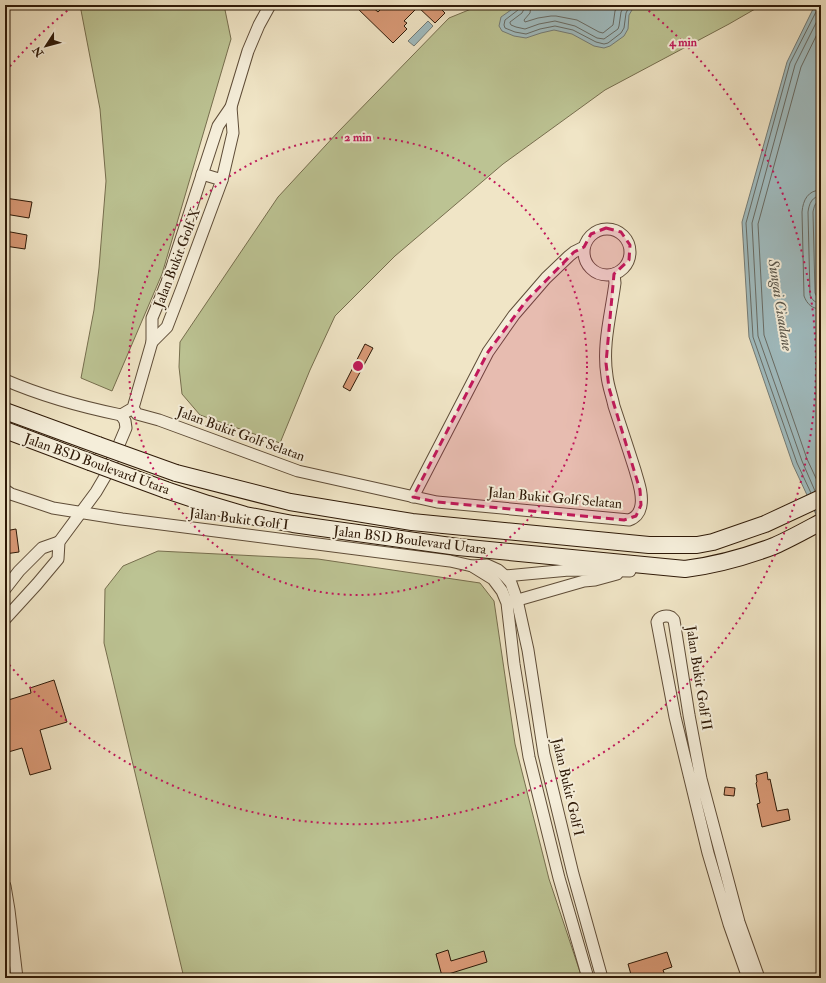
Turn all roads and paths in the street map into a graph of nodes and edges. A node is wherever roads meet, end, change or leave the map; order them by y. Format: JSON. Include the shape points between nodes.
{"nodes":[{"id":1,"x":270,"y":5,"type":"edge"},
{"id":2,"x":231,"y":107,"type":"junction"},
{"id":3,"x":202,"y":174,"type":"junction"},
{"id":4,"x":222,"y":180,"type":"junction"},
{"id":5,"x":584,"y":247,"type":"junction"},
{"id":6,"x":614,"y":274,"type":"junction"},
{"id":7,"x":167,"y":282,"type":"junction"},
{"id":8,"x":182,"y":288,"type":"junction"},
{"id":9,"x":152,"y":342,"type":"junction"},
{"id":10,"x":5,"y":380,"type":"edge"},
{"id":11,"x":5,"y":411,"type":"edge"},
{"id":12,"x":135,"y":411,"type":"junction"},
{"id":13,"x":123,"y":418,"type":"junction"},
{"id":14,"x":5,"y":430,"type":"edge"},
{"id":15,"x":5,"y":490,"type":"edge"},
{"id":16,"x":413,"y":497,"type":"junction"},
{"id":17,"x":821,"y":498,"type":"edge"},
{"id":18,"x":81,"y":512,"type":"junction"},
{"id":19,"x":821,"y":522,"type":"edge"},
{"id":20,"x":59,"y":542,"type":"junction"},
{"id":21,"x":472,"y":566,"type":"junction"},
{"id":22,"x":685,"y":569,"type":"junction"},
{"id":23,"x":626,"y":570,"type":"junction"},
{"id":24,"x":505,"y":576,"type":"junction"},
{"id":25,"x":5,"y":589,"type":"edge"},
{"id":26,"x":512,"y":602,"type":"junction"},
{"id":27,"x":5,"y":619,"type":"edge"},
{"id":28,"x":5,"y":886,"type":"edge"},
{"id":29,"x":16,"y":978,"type":"edge"},
{"id":30,"x":588,"y":978,"type":"edge"},
{"id":31,"x":602,"y":978,"type":"edge"},
{"id":32,"x":748,"y":978,"type":"edge"},
{"id":33,"x":759,"y":978,"type":"edge"}],
"edges":[{"from":1,"to":2,"type":"street","name":"Jalan Bukit Golf X","via":[[248,51]]},
{"from":2,"to":3,"type":"street","name":"Jalan Bukit Golf X","via":[[218,126]]},
{"from":2,"to":4,"type":"street","name":"Jalan Bukit Golf X","via":[[233,133]]},
{"from":3,"to":4,"type":"street"},
{"from":3,"to":7,"type":"street","name":"Jalan Bukit Golf X"},
{"from":4,"to":8,"type":"street","name":"Jalan Bukit Golf X"},
{"from":5,"to":6,"type":"street","via":[[585,259],[596,273]]},
{"from":5,"to":6,"type":"street","via":[[588,238],[601,229],[611,228],[624,236],[630,245],[629,260],[623,269]]},
{"from":5,"to":16,"type":"street","via":[[568,256],[536,290],[514,315],[488,352]]},
{"from":6,"to":16,"type":"street","name":"Jalan Bukit Golf Selatan","via":[[615,283],[606,339],[607,377],[640,490],[641,505],[634,519],[437,502]]},
{"from":7,"to":8,"type":"street"},
{"from":7,"to":9,"type":"street","name":"Jalan Bukit Golf X","via":[[152,318]]},
{"from":8,"to":9,"type":"street","name":"Jalan Bukit Golf X","via":[[167,327]]},
{"from":9,"to":12,"type":"street","name":"Jalan Bukit Golf X"},
{"from":10,"to":13,"type":"street","via":[[35,392]]},
{"from":11,"to":17,"type":"main road","name":"Jalan BSD Boulevard Utara","bridge":true,"via":[[176,473],[290,502],[412,522],[618,543],[697,546],[765,524]]},
{"from":12,"to":13,"type":"street"},
{"from":12,"to":16,"type":"street","name":"Jalan Bukit Golf Selatan","via":[[298,471]]},
{"from":13,"to":18,"type":"street","via":[[126,428],[106,475]]},
{"from":14,"to":22,"type":"main road","name":"Jalan BSD Boulevard Utara","bridge":true,"via":[[166,490],[246,515],[458,547]]},
{"from":15,"to":18,"type":"street","name":"Jalan Bukit Golf I","via":[[52,508]]},
{"from":18,"to":20,"type":"street"},
{"from":18,"to":21,"type":"street","name":"Jalan Bukit Golf I"},
{"from":19,"to":22,"type":"main road","name":"Jalan BSD Boulevard Utara","via":[[775,545],[734,560]]},
{"from":20,"to":25,"type":"street","via":[[42,548]]},
{"from":20,"to":27,"type":"street","via":[[58,558]]},
{"from":21,"to":24,"type":"street","name":"Jalan Bukit Golf I","via":[[487,565]]},
{"from":21,"to":26,"type":"street","name":"Jalan Bukit Golf I","via":[[493,579]]},
{"from":22,"to":23,"type":"street"},
{"from":23,"to":24,"type":"street","via":[[569,570]]},
{"from":23,"to":26,"type":"street","via":[[613,576],[584,581]]},
{"from":24,"to":26,"type":"street","name":"Jalan Bukit Golf I","via":[[511,583]]},
{"from":26,"to":30,"type":"street","name":"Jalan Bukit Golf I","via":[[514,664],[529,757],[559,878]]},
{"from":26,"to":31,"type":"street","name":"Jalan Bukit Golf I","via":[[528,650],[544,754],[573,874]]},
{"from":28,"to":29,"type":"street","via":[[10,910]]},
{"from":32,"to":33,"type":"street","name":"Jalan Bukit Golf II","via":[[708,853],[675,717],[657,622],[664,616],[674,620],[701,779],[739,922]]}]}
